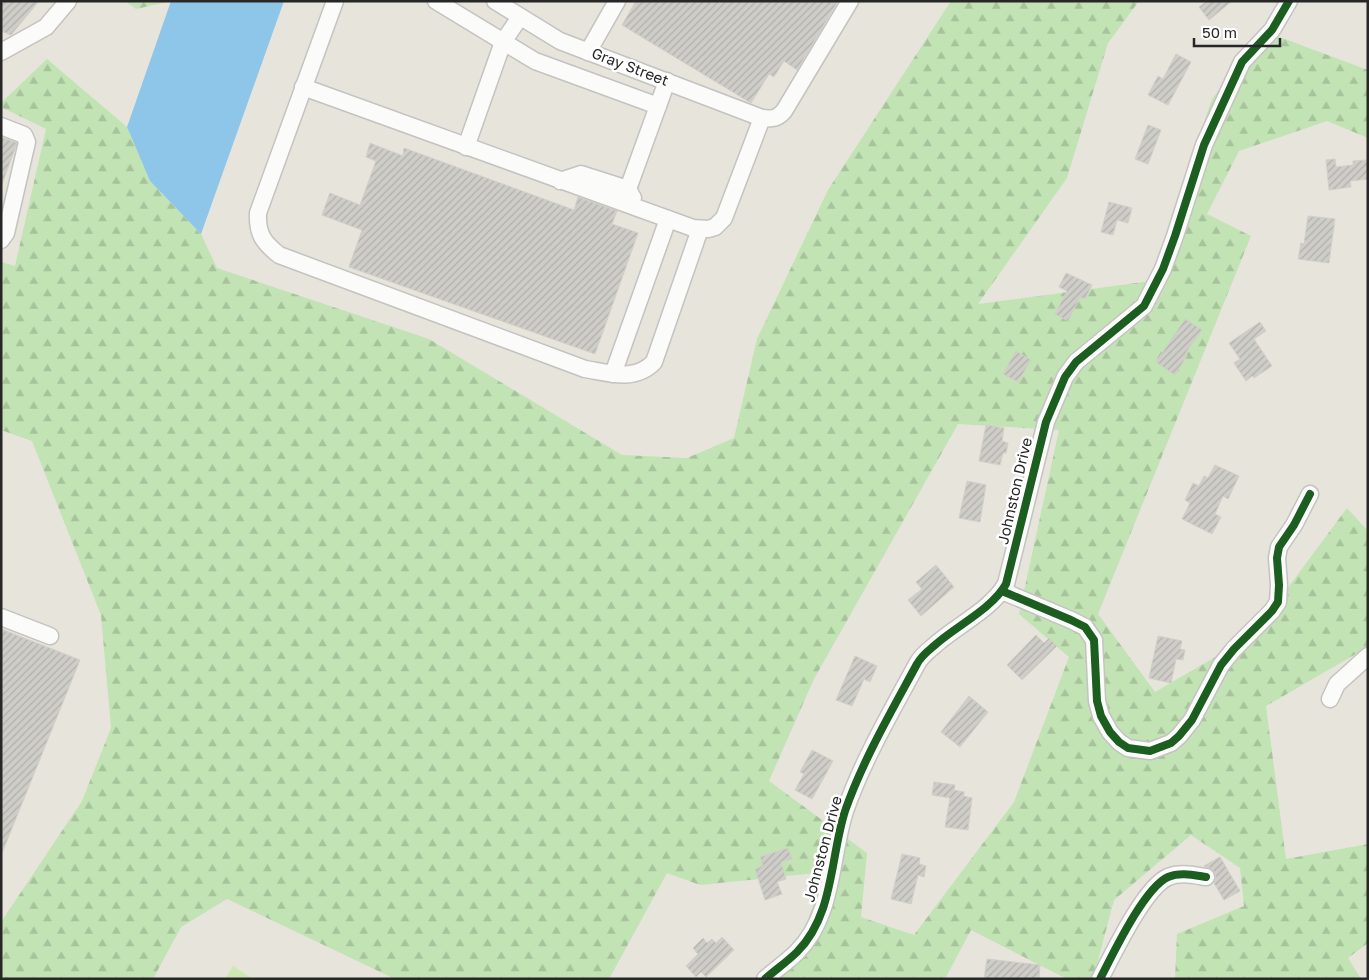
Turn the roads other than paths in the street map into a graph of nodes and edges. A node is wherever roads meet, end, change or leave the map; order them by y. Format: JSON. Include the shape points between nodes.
{"nodes":[{"id":1,"x":68,"y":1,"type":"edge"},
{"id":2,"x":335,"y":1,"type":"edge"},
{"id":3,"x":436,"y":1,"type":"edge"},
{"id":4,"x":495,"y":1,"type":"edge"},
{"id":5,"x":617,"y":1,"type":"edge"},
{"id":6,"x":850,"y":1,"type":"edge"},
{"id":7,"x":1289,"y":1,"type":"edge"},
{"id":8,"x":520,"y":17,"type":"junction"},
{"id":9,"x":503,"y":42,"type":"junction"},
{"id":10,"x":1,"y":52,"type":"edge"},
{"id":11,"x":588,"y":52,"type":"junction"},
{"id":12,"x":667,"y":82,"type":"junction"},
{"id":13,"x":303,"y":88,"type":"junction"},
{"id":14,"x":658,"y":106,"type":"junction"},
{"id":15,"x":766,"y":118,"type":"junction"},
{"id":16,"x":1,"y":126,"type":"edge"},
{"id":17,"x":466,"y":147,"type":"junction"},
{"id":18,"x":560,"y":181,"type":"junction"},
{"id":19,"x":628,"y":189,"type":"junction"},
{"id":20,"x":641,"y":210,"type":"junction"},
{"id":21,"x":668,"y":219,"type":"junction"},
{"id":22,"x":700,"y":229,"type":"junction"},
{"id":23,"x":1,"y":240,"type":"edge"},
{"id":24,"x":613,"y":374,"type":"junction"},
{"id":25,"x":1310,"y":494,"type":"dead end"},
{"id":26,"x":1002,"y":591,"type":"junction"},
{"id":27,"x":1,"y":618,"type":"edge"},
{"id":28,"x":50,"y":636,"type":"dead end"},
{"id":29,"x":1368,"y":656,"type":"edge"},
{"id":30,"x":1330,"y":699,"type":"dead end"},
{"id":31,"x":1206,"y":878,"type":"dead end"},
{"id":32,"x":764,"y":979,"type":"edge"},
{"id":33,"x":1100,"y":979,"type":"edge"}],
"edges":[{"from":1,"to":10,"type":"street","via":[[46,27]]},
{"from":2,"to":13,"type":"street"},
{"from":3,"to":9,"type":"street"},
{"from":4,"to":8,"type":"street","name":"Gray Street"},
{"from":5,"to":11,"type":"street"},
{"from":6,"to":15,"type":"street","via":[[784,111],[779,117]]},
{"from":7,"to":26,"type":"street","name":"Johnston Drive","via":[[1272,30],[1242,62],[1204,145],[1163,269],[1144,306],[1076,362],[1056,397],[1046,422]]},
{"from":8,"to":9,"type":"street"},
{"from":8,"to":11,"type":"street","name":"Gray Street","via":[[560,41]]},
{"from":9,"to":14,"type":"street","via":[[535,61]]},
{"from":9,"to":17,"type":"street"},
{"from":11,"to":12,"type":"street","name":"Gray Street"},
{"from":12,"to":14,"type":"street"},
{"from":12,"to":15,"type":"street","name":"Gray Street"},
{"from":13,"to":17,"type":"street"},
{"from":13,"to":24,"type":"street","via":[[258,213],[257,227],[270,248],[279,255],[585,369]]},
{"from":14,"to":19,"type":"street"},
{"from":15,"to":22,"type":"street","via":[[724,218],[715,227]]},
{"from":16,"to":23,"type":"street","via":[[24,135],[27,146],[6,233]]},
{"from":17,"to":18,"type":"street"},
{"from":18,"to":19,"type":"street","via":[[581,174]]},
{"from":18,"to":20,"type":"street"},
{"from":19,"to":20,"type":"street"},
{"from":20,"to":21,"type":"street"},
{"from":21,"to":22,"type":"street"},
{"from":21,"to":24,"type":"street"},
{"from":22,"to":24,"type":"street","via":[[654,362],[636,374]]},
{"from":25,"to":26,"type":"street","via":[[1279,547],[1278,602],[1221,665],[1192,720],[1179,736],[1171,743],[1150,751],[1128,748],[1119,742],[1101,716],[1097,701],[1094,640],[1085,627]]},
{"from":26,"to":32,"type":"street","name":"Johnston Drive","via":[[920,658],[876,741],[846,810],[830,885],[815,928],[797,952]]},
{"from":27,"to":28,"type":"street"},
{"from":29,"to":30,"type":"street","via":[[1337,684]]},
{"from":31,"to":33,"type":"street","via":[[1185,874],[1158,883],[1134,916]]}]}
